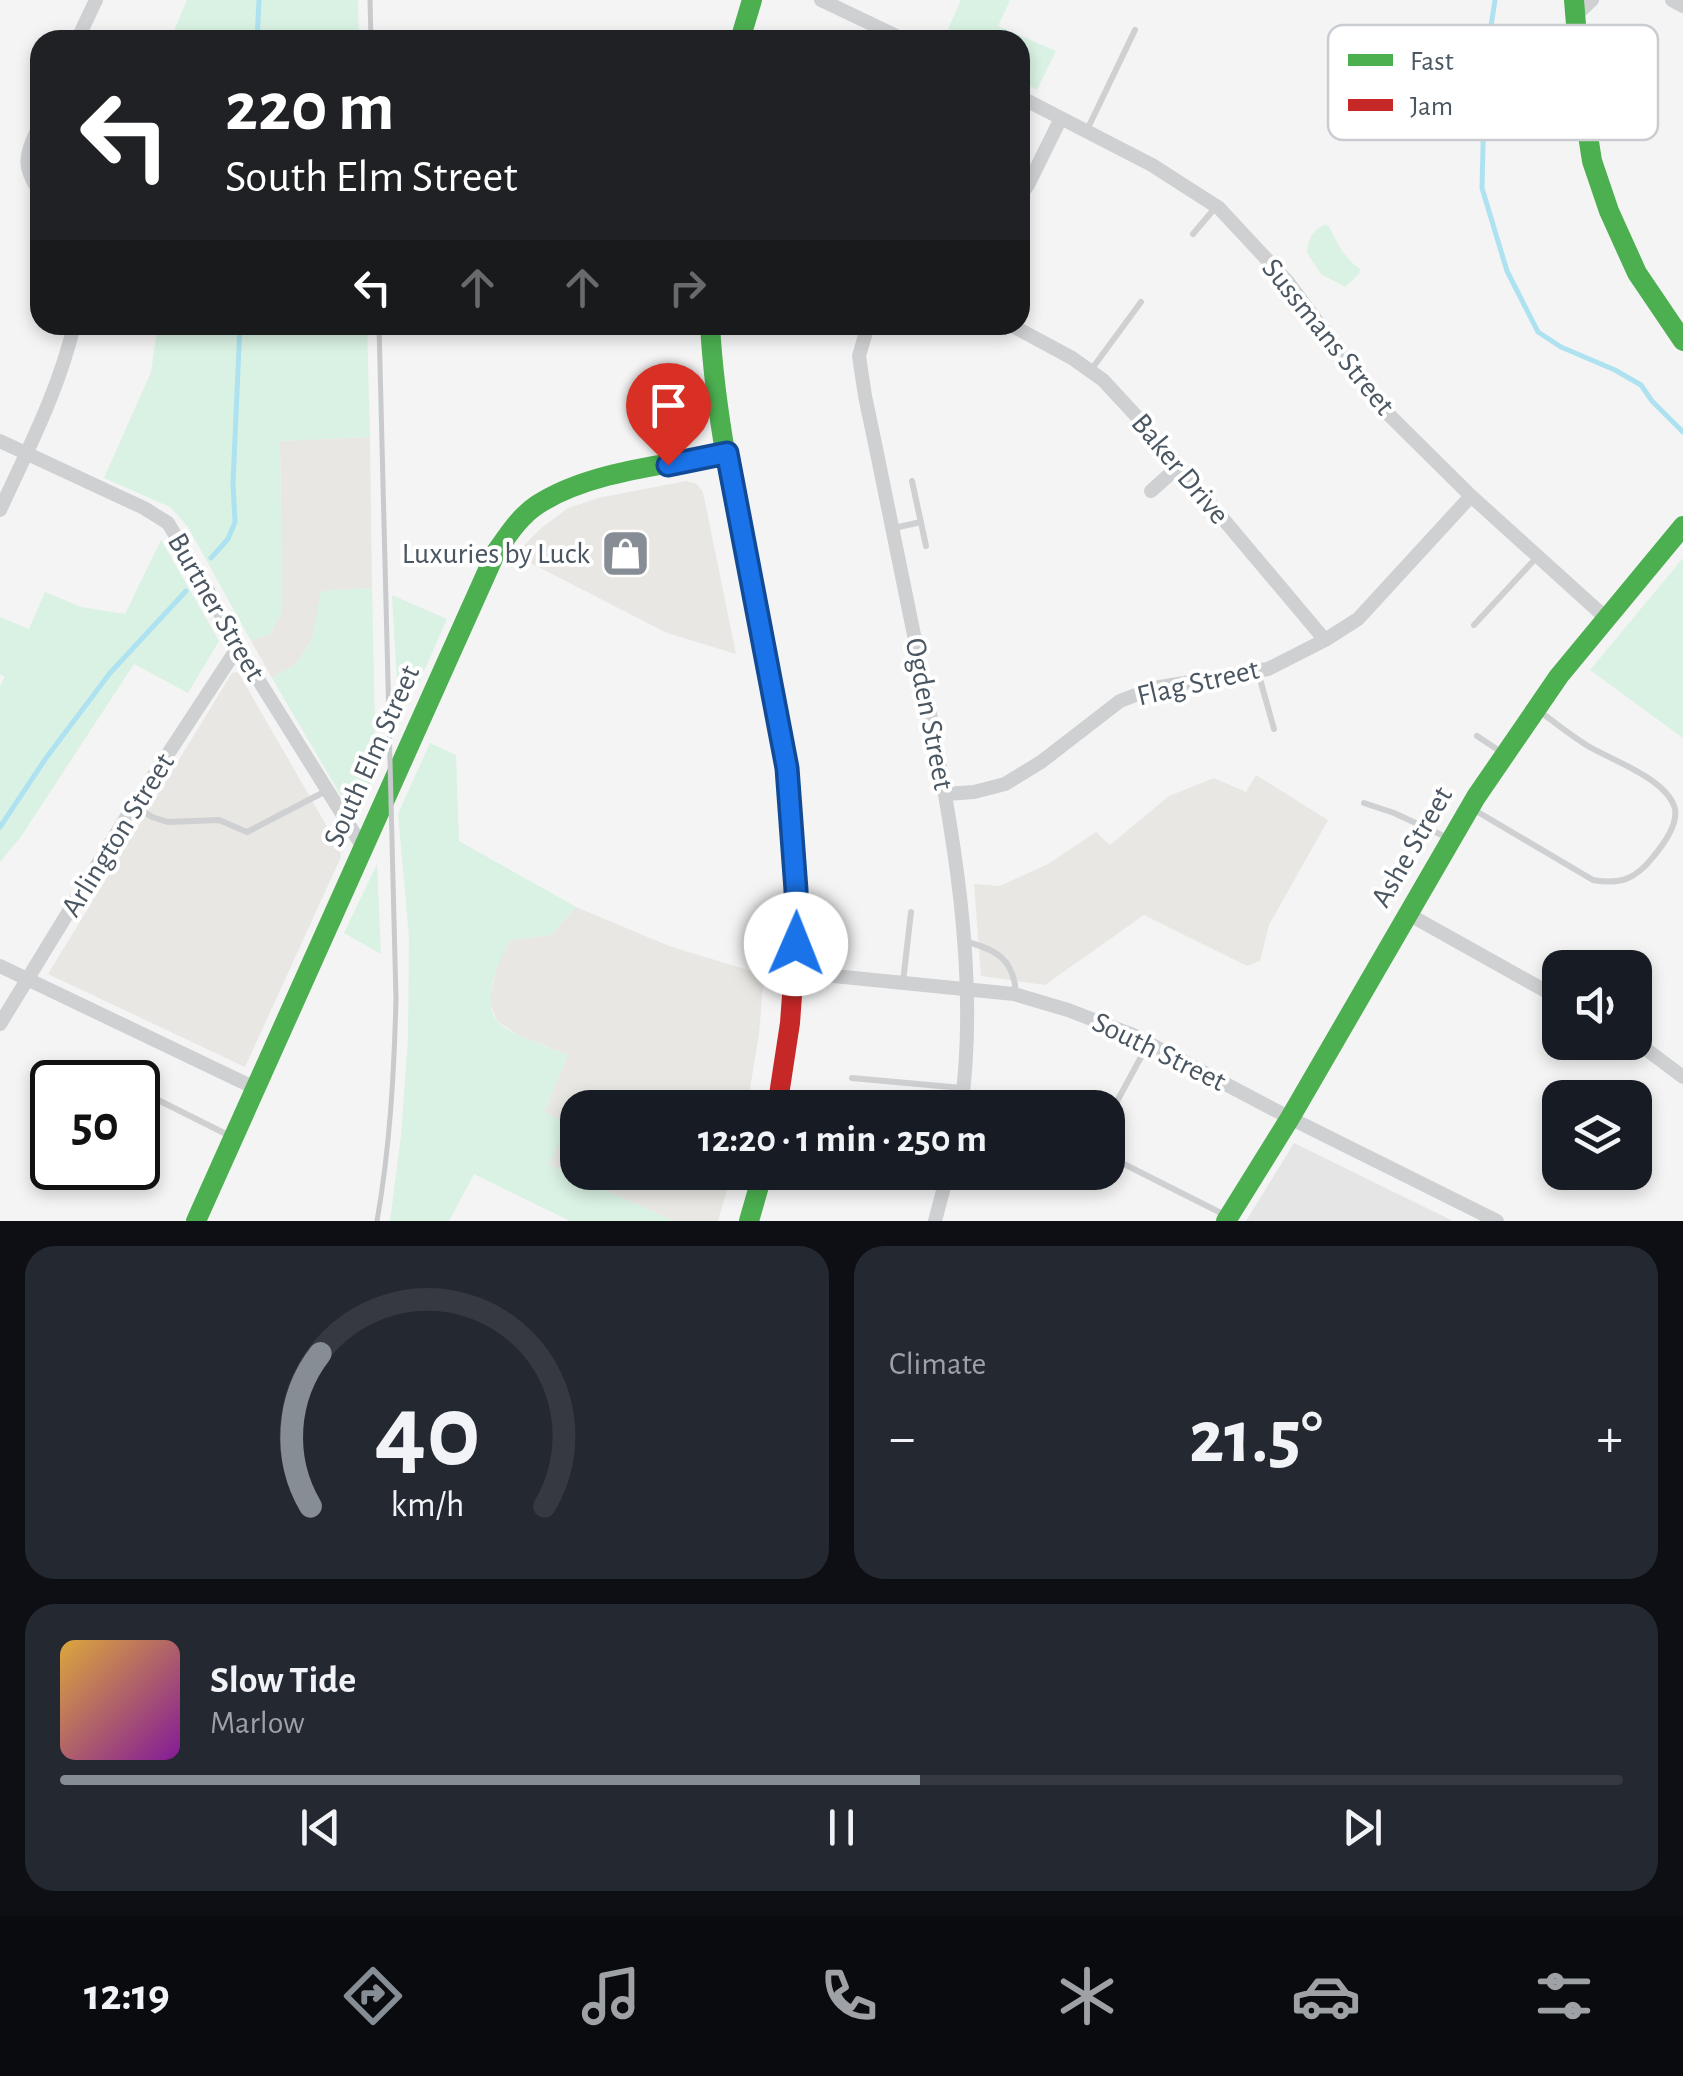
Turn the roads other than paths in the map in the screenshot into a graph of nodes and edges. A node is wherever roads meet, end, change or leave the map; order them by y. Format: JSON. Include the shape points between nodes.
{"nodes":[{"id":1,"x":96,"y":0,"type":"edge"},
{"id":2,"x":752,"y":0,"type":"edge"},
{"id":3,"x":821,"y":0,"type":"edge"},
{"id":4,"x":1592,"y":0,"type":"edge"},
{"id":5,"x":1672,"y":0,"type":"edge"},
{"id":6,"x":1683,"y":6,"type":"edge"},
{"id":7,"x":1575,"y":8,"type":"edge"},
{"id":8,"x":82,"y":30,"type":"edge"},
{"id":9,"x":743,"y":30,"type":"edge"},
{"id":10,"x":879,"y":30,"type":"edge"},
{"id":11,"x":1135,"y":30,"type":"dead end"},
{"id":12,"x":1030,"y":102,"type":"edge"},
{"id":13,"x":1061,"y":118,"type":"junction"},
{"id":14,"x":1086,"y":131,"type":"junction"},
{"id":15,"x":1589,"y":140,"type":"edge"},
{"id":16,"x":30,"y":149,"type":"edge"},
{"id":17,"x":30,"y":174,"type":"edge"},
{"id":18,"x":1030,"y":182,"type":"edge"},
{"id":19,"x":1216,"y":206,"type":"junction"},
{"id":20,"x":1193,"y":234,"type":"dead end"},
{"id":21,"x":1141,"y":302,"type":"dead end"},
{"id":22,"x":72,"y":335,"type":"edge"},
{"id":23,"x":711,"y":335,"type":"edge"},
{"id":24,"x":864,"y":335,"type":"edge"},
{"id":25,"x":1029,"y":335,"type":"edge"},
{"id":26,"x":1683,"y":341,"type":"edge"},
{"id":27,"x":1090,"y":371,"type":"junction"},
{"id":28,"x":0,"y":441,"type":"edge"},
{"id":29,"x":26,"y":453,"type":"junction"},
{"id":30,"x":727,"y":453,"type":"junction"},
{"id":31,"x":1179,"y":466,"type":"junction"},
{"id":32,"x":912,"y":481,"type":"dead end"},
{"id":33,"x":1151,"y":491,"type":"dead end"},
{"id":34,"x":1472,"y":496,"type":"junction"},
{"id":35,"x":0,"y":510,"type":"edge"},
{"id":36,"x":921,"y":522,"type":"junction"},
{"id":37,"x":1683,"y":526,"type":"edge"},
{"id":38,"x":893,"y":528,"type":"junction"},
{"id":39,"x":926,"y":546,"type":"dead end"},
{"id":40,"x":1538,"y":556,"type":"junction"},
{"id":41,"x":1607,"y":619,"type":"junction"},
{"id":42,"x":1474,"y":626,"type":"dead end"},
{"id":43,"x":1325,"y":640,"type":"junction"},
{"id":44,"x":238,"y":646,"type":"junction"},
{"id":45,"x":1258,"y":671,"type":"junction"},
{"id":46,"x":1536,"y":709,"type":"junction"},
{"id":47,"x":1274,"y":729,"type":"dead end"},
{"id":48,"x":1477,"y":736,"type":"dead end"},
{"id":49,"x":1504,"y":755,"type":"junction"},
{"id":50,"x":327,"y":791,"type":"junction"},
{"id":51,"x":946,"y":794,"type":"junction"},
{"id":52,"x":1364,"y":803,"type":"dead end"},
{"id":53,"x":134,"y":806,"type":"junction"},
{"id":54,"x":1470,"y":807,"type":"junction"},
{"id":55,"x":1451,"y":840,"type":"junction"},
{"id":56,"x":364,"y":849,"type":"junction"},
{"id":57,"x":911,"y":912,"type":"dead end"},
{"id":58,"x":1408,"y":914,"type":"junction"},
{"id":59,"x":963,"y":941,"type":"junction"},
{"id":60,"x":0,"y":966,"type":"edge"},
{"id":61,"x":794,"y":972,"type":"junction"},
{"id":62,"x":28,"y":980,"type":"junction"},
{"id":63,"x":903,"y":984,"type":"junction"},
{"id":64,"x":1542,"y":989,"type":"edge"},
{"id":65,"x":968,"y":991,"type":"junction"},
{"id":66,"x":1016,"y":995,"type":"junction"},
{"id":67,"x":0,"y":1024,"type":"edge"},
{"id":68,"x":1149,"y":1043,"type":"junction"},
{"id":69,"x":1652,"y":1054,"type":"edge"},
{"id":70,"x":1683,"y":1077,"type":"edge"},
{"id":71,"x":852,"y":1078,"type":"dead end"},
{"id":72,"x":964,"y":1088,"type":"joint"},
{"id":73,"x":257,"y":1089,"type":"junction"},
{"id":74,"x":780,"y":1090,"type":"edge"},
{"id":75,"x":1123,"y":1090,"type":"edge"},
{"id":76,"x":160,"y":1101,"type":"edge"},
{"id":77,"x":1290,"y":1118,"type":"junction"},
{"id":78,"x":233,"y":1138,"type":"junction"},
{"id":79,"x":1125,"y":1165,"type":"edge"},
{"id":80,"x":758,"y":1190,"type":"edge"},
{"id":81,"x":943,"y":1190,"type":"edge"},
{"id":82,"x":1227,"y":1219,"type":"edge"},
{"id":83,"x":196,"y":1221,"type":"edge"},
{"id":84,"x":749,"y":1221,"type":"edge"},
{"id":85,"x":935,"y":1221,"type":"edge"},
{"id":86,"x":1496,"y":1221,"type":"edge"}],
"edges":[{"from":1,"to":8,"type":"street"},
{"from":2,"to":9,"type":"street"},
{"from":3,"to":10,"type":"street"},
{"from":4,"to":7,"type":"street"},
{"from":5,"to":6,"type":"street"},
{"from":11,"to":14,"type":"lane"},
{"from":12,"to":13,"type":"street","name":"Sussmans Street"},
{"from":13,"to":14,"type":"street","name":"Sussmans Street"},
{"from":13,"to":18,"type":"street"},
{"from":14,"to":19,"type":"street","name":"Sussmans Street"},
{"from":15,"to":26,"type":"street","via":[[1603,194],[1637,273]]},
{"from":16,"to":17,"type":"street"},
{"from":19,"to":20,"type":"lane"},
{"from":19,"to":34,"type":"street","name":"Sussmans Street","via":[[1287,281],[1380,406]]},
{"from":21,"to":27,"type":"lane"},
{"from":22,"to":29,"type":"street"},
{"from":23,"to":30,"type":"street"},
{"from":24,"to":38,"type":"street","name":"Ogden Street","via":[[861,369]]},
{"from":25,"to":27,"type":"street","name":"Baker Drive"},
{"from":27,"to":31,"type":"street","name":"Baker Drive"},
{"from":28,"to":29,"type":"street","name":"Burtner Street"},
{"from":29,"to":35,"type":"street"},
{"from":29,"to":44,"type":"street","name":"Burtner Street","via":[[168,523]]},
{"from":30,"to":56,"type":"street","name":"South Elm Street","via":[[563,490],[516,525],[496,552]]},
{"from":30,"to":61,"type":"street","via":[[787,768]]},
{"from":31,"to":33,"type":"street"},
{"from":31,"to":43,"type":"street","name":"Baker Drive"},
{"from":32,"to":36,"type":"lane"},
{"from":34,"to":40,"type":"street","name":"Sussmans Street"},
{"from":34,"to":43,"type":"street","name":"Flag Street","via":[[1358,619]]},
{"from":36,"to":38,"type":"lane"},
{"from":36,"to":39,"type":"lane"},
{"from":37,"to":41,"type":"street","name":"Ashe Street"},
{"from":38,"to":51,"type":"street","name":"Ogden Street"},
{"from":40,"to":41,"type":"street","name":"Sussmans Street"},
{"from":40,"to":42,"type":"lane"},
{"from":41,"to":46,"type":"street","name":"Ashe Street"},
{"from":43,"to":45,"type":"street","name":"Flag Street"},
{"from":44,"to":50,"type":"street","name":"Burtner Street"},
{"from":44,"to":53,"type":"street","name":"Arlington Street"},
{"from":45,"to":47,"type":"lane"},
{"from":45,"to":51,"type":"street","name":"Flag Street","via":[[1154,688],[1120,701],[1005,784]]},
{"from":46,"to":49,"type":"street","name":"Ashe Street"},
{"from":46,"to":54,"type":"lane","via":[[1666,792],[1675,810],[1672,830],[1632,878],[1612,884],[1593,880]]},
{"from":48,"to":49,"type":"lane"},
{"from":49,"to":54,"type":"street","name":"Ashe Street"},
{"from":50,"to":53,"type":"lane","via":[[247,832],[218,820],[168,822]]},
{"from":50,"to":56,"type":"street","name":"Burtner Street"},
{"from":51,"to":59,"type":"street","name":"Ogden Street"},
{"from":52,"to":55,"type":"lane"},
{"from":53,"to":62,"type":"street","name":"Arlington Street"},
{"from":54,"to":55,"type":"street","name":"Ashe Street"},
{"from":55,"to":58,"type":"street","name":"Ashe Street"},
{"from":56,"to":73,"type":"street","name":"South Elm Street"},
{"from":57,"to":63,"type":"lane"},
{"from":58,"to":64,"type":"street"},
{"from":58,"to":77,"type":"street","name":"Ashe Street"},
{"from":59,"to":65,"type":"street","name":"Ogden Street"},
{"from":59,"to":66,"type":"lane","via":[[987,947],[1006,962]]},
{"from":60,"to":62,"type":"street"},
{"from":61,"to":63,"type":"street","name":"South Street"},
{"from":61,"to":74,"type":"street"},
{"from":62,"to":67,"type":"street","name":"Arlington Street"},
{"from":62,"to":73,"type":"street"},
{"from":63,"to":65,"type":"street","name":"South Street"},
{"from":65,"to":66,"type":"street","name":"South Street"},
{"from":65,"to":72,"type":"street","name":"Ogden Street"},
{"from":66,"to":68,"type":"street","name":"South Street"},
{"from":68,"to":75,"type":"lane"},
{"from":68,"to":77,"type":"street","name":"South Street"},
{"from":69,"to":70,"type":"street"},
{"from":71,"to":72,"type":"lane"},
{"from":73,"to":78,"type":"street","name":"South Elm Street"},
{"from":76,"to":78,"type":"lane"},
{"from":77,"to":82,"type":"street","name":"Ashe Street"},
{"from":77,"to":86,"type":"street","name":"South Street"},
{"from":78,"to":83,"type":"street","name":"South Elm Street"},
{"from":79,"to":82,"type":"lane"},
{"from":80,"to":84,"type":"street"},
{"from":81,"to":85,"type":"street"}]}
